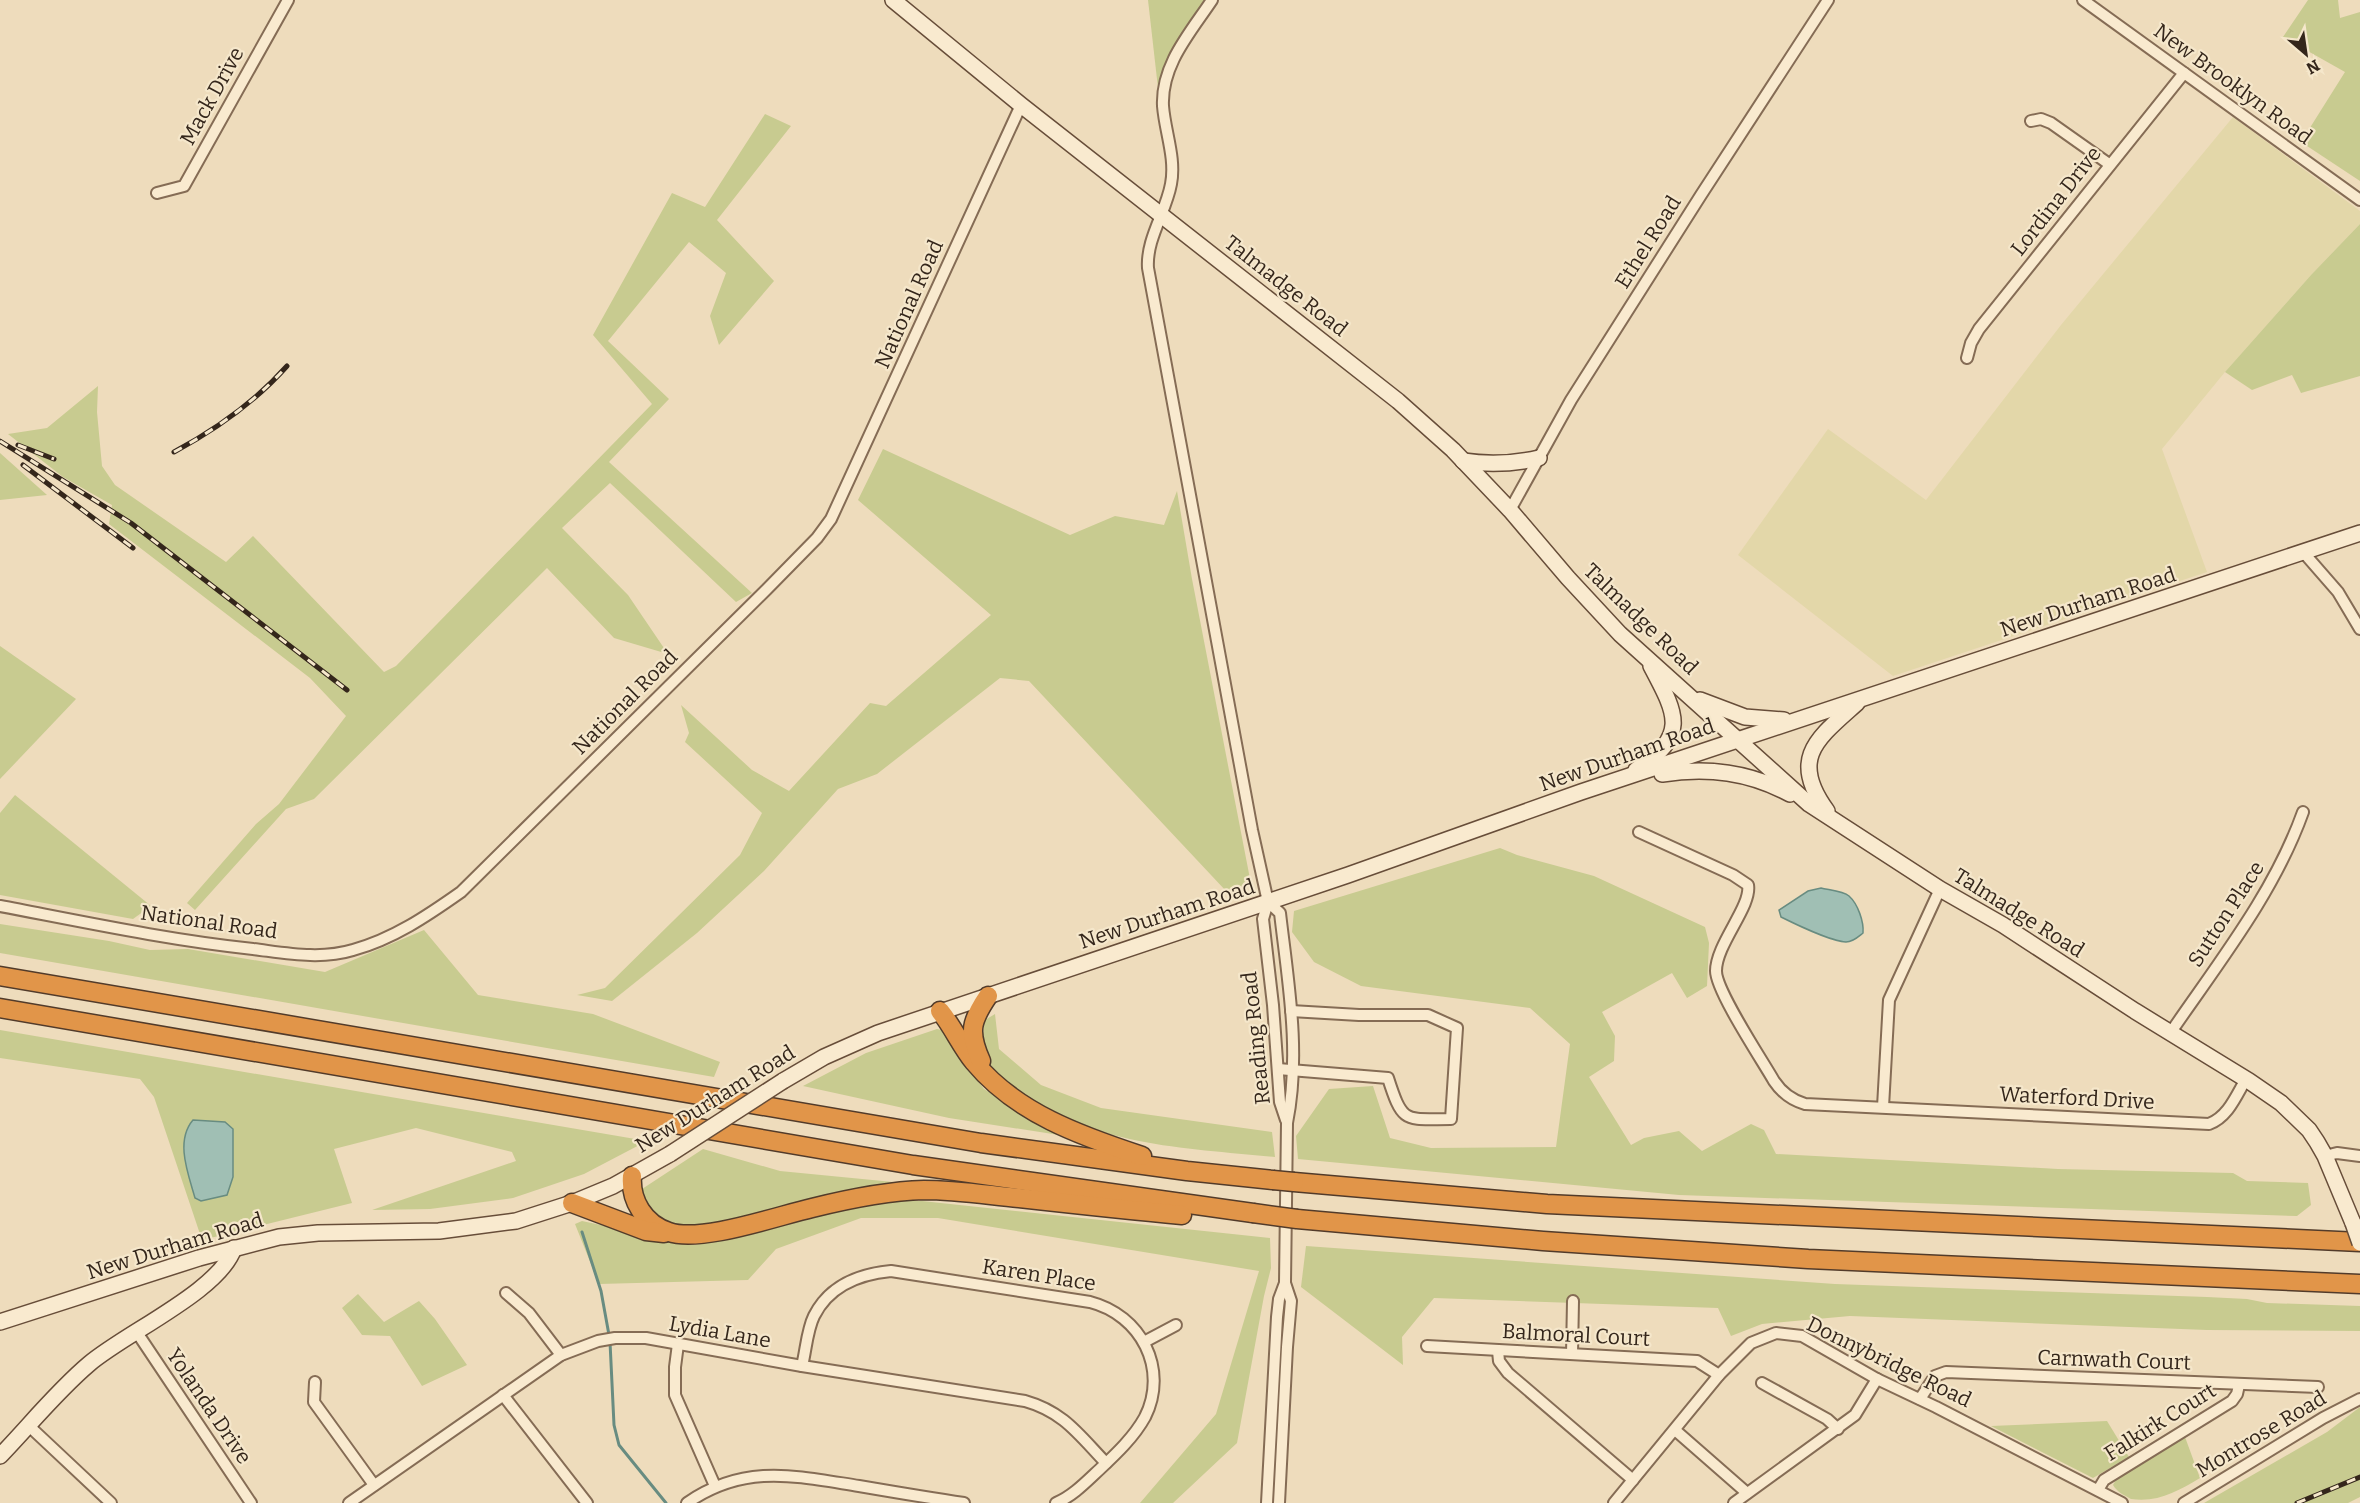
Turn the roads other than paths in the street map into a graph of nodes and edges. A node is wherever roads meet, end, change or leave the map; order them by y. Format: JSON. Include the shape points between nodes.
{"nodes":[{"id":1,"x":288,"y":0,"type":"edge"},
{"id":2,"x":893,"y":0,"type":"edge"},
{"id":3,"x":1212,"y":0,"type":"edge"},
{"id":4,"x":1828,"y":0,"type":"edge"},
{"id":5,"x":2083,"y":0,"type":"edge"},
{"id":6,"x":2184,"y":73,"type":"junction"},
{"id":7,"x":1021,"y":105,"type":"junction"},
{"id":8,"x":2031,"y":121,"type":"dead end"},
{"id":9,"x":2109,"y":164,"type":"junction"},
{"id":10,"x":157,"y":193,"type":"dead end"},
{"id":11,"x":2360,"y":200,"type":"edge"},
{"id":12,"x":1162,"y":214,"type":"junction"},
{"id":13,"x":1968,"y":358,"type":"dead end"},
{"id":14,"x":1539,"y":458,"type":"junction"},
{"id":15,"x":1463,"y":461,"type":"junction"},
{"id":16,"x":1510,"y":510,"type":"junction"},
{"id":17,"x":2360,"y":533,"type":"edge"},
{"id":18,"x":2304,"y":553,"type":"junction"},
{"id":19,"x":2360,"y":628,"type":"edge"},
{"id":20,"x":1647,"y":658,"type":"junction"},
{"id":21,"x":1690,"y":696,"type":"junction"},
{"id":22,"x":1863,"y":698,"type":"junction"},
{"id":23,"x":1796,"y":720,"type":"junction"},
{"id":24,"x":1738,"y":740,"type":"junction"},
{"id":25,"x":1620,"y":780,"type":"junction"},
{"id":26,"x":1809,"y":804,"type":"junction"},
{"id":27,"x":2303,"y":812,"type":"dead end"},
{"id":28,"x":1832,"y":819,"type":"junction"},
{"id":29,"x":1639,"y":832,"type":"dead end"},
{"id":30,"x":1940,"y":889,"type":"junction"},
{"id":31,"x":1268,"y":902,"type":"junction"},
{"id":32,"x":0,"y":906,"type":"edge"},
{"id":33,"x":0,"y":976,"type":"edge"},
{"id":34,"x":988,"y":996,"type":"junction"},
{"id":35,"x":0,"y":1008,"type":"edge"},
{"id":36,"x":940,"y":1011,"type":"junction"},
{"id":37,"x":1291,"y":1011,"type":"junction"},
{"id":38,"x":2171,"y":1032,"type":"junction"},
{"id":39,"x":1278,"y":1070,"type":"junction"},
{"id":40,"x":1294,"y":1070,"type":"junction"},
{"id":41,"x":988,"y":1077,"type":"junction"},
{"id":42,"x":2246,"y":1079,"type":"junction"},
{"id":43,"x":1883,"y":1107,"type":"junction"},
{"id":44,"x":1287,"y":1123,"type":"junction"},
{"id":45,"x":2325,"y":1156,"type":"junction"},
{"id":46,"x":2360,"y":1156,"type":"edge"},
{"id":47,"x":1187,"y":1171,"type":"junction"},
{"id":48,"x":632,"y":1176,"type":"junction"},
{"id":49,"x":573,"y":1203,"type":"junction"},
{"id":50,"x":1233,"y":1210,"type":"junction"},
{"id":51,"x":669,"y":1232,"type":"junction"},
{"id":52,"x":2360,"y":1243,"type":"edge"},
{"id":53,"x":234,"y":1248,"type":"junction"},
{"id":54,"x":1285,"y":1283,"type":"junction"},
{"id":55,"x":2360,"y":1284,"type":"edge"},
{"id":56,"x":506,"y":1293,"type":"dead end"},
{"id":57,"x":1573,"y":1301,"type":"dead end"},
{"id":58,"x":0,"y":1322,"type":"edge"},
{"id":59,"x":1176,"y":1325,"type":"dead end"},
{"id":60,"x":136,"y":1331,"type":"junction"},
{"id":61,"x":1144,"y":1342,"type":"junction"},
{"id":62,"x":678,"y":1344,"type":"junction"},
{"id":63,"x":1427,"y":1346,"type":"dead end"},
{"id":64,"x":1498,"y":1351,"type":"junction"},
{"id":65,"x":1572,"y":1354,"type":"junction"},
{"id":66,"x":561,"y":1355,"type":"junction"},
{"id":67,"x":802,"y":1366,"type":"junction"},
{"id":68,"x":1719,"y":1375,"type":"junction"},
{"id":69,"x":1877,"y":1379,"type":"junction"},
{"id":70,"x":315,"y":1382,"type":"dead end"},
{"id":71,"x":1762,"y":1383,"type":"dead end"},
{"id":72,"x":2239,"y":1385,"type":"junction"},
{"id":73,"x":2318,"y":1387,"type":"dead end"},
{"id":74,"x":503,"y":1395,"type":"junction"},
{"id":75,"x":1920,"y":1399,"type":"junction"},
{"id":76,"x":2360,"y":1399,"type":"edge"},
{"id":77,"x":29,"y":1426,"type":"junction"},
{"id":78,"x":1838,"y":1429,"type":"junction"},
{"id":79,"x":1675,"y":1430,"type":"junction"},
{"id":80,"x":0,"y":1456,"type":"edge"},
{"id":81,"x":1106,"y":1463,"type":"junction"},
{"id":82,"x":1633,"y":1480,"type":"junction"},
{"id":83,"x":374,"y":1485,"type":"junction"},
{"id":84,"x":715,"y":1486,"type":"junction"},
{"id":85,"x":2097,"y":1490,"type":"junction"},
{"id":86,"x":1747,"y":1493,"type":"junction"},
{"id":87,"x":916,"y":1499,"type":"edge"},
{"id":88,"x":111,"y":1503,"type":"edge"},
{"id":89,"x":251,"y":1503,"type":"edge"},
{"id":90,"x":349,"y":1503,"type":"edge"},
{"id":91,"x":586,"y":1503,"type":"edge"},
{"id":92,"x":687,"y":1503,"type":"edge"},
{"id":93,"x":964,"y":1503,"type":"edge"},
{"id":94,"x":1056,"y":1503,"type":"edge"},
{"id":95,"x":1267,"y":1503,"type":"edge"},
{"id":96,"x":1279,"y":1503,"type":"edge"},
{"id":97,"x":1614,"y":1503,"type":"edge"},
{"id":98,"x":1734,"y":1503,"type":"edge"},
{"id":99,"x":2122,"y":1503,"type":"edge"},
{"id":100,"x":2184,"y":1503,"type":"edge"}],
"edges":[{"from":1,"to":10,"type":"street","name":"Mack Drive","via":[[184,186]]},
{"from":2,"to":7,"type":"street","name":"Talmadge Road"},
{"from":3,"to":12,"type":"street","via":[[1170,64],[1165,84],[1163,106],[1172,167]]},
{"from":4,"to":14,"type":"street","name":"Ethel Road","via":[[1571,400]]},
{"from":5,"to":6,"type":"street","name":"New Brooklyn Road"},
{"from":6,"to":9,"type":"street","name":"Lordina Drive"},
{"from":6,"to":11,"type":"street","name":"New Brooklyn Road"},
{"from":7,"to":12,"type":"street","name":"Talmadge Road"},
{"from":7,"to":32,"type":"street","name":"National Road","via":[[831,519],[767,589],[461,892],[426,918],[388,938],[324,956],[200,943]]},
{"from":8,"to":9,"type":"street","via":[[2041,119],[2050,123]]},
{"from":9,"to":13,"type":"street","name":"Lordina Drive","via":[[1979,329]]},
{"from":12,"to":15,"type":"street","name":"Talmadge Road","via":[[1398,401]]},
{"from":12,"to":31,"type":"street","via":[[1148,253],[1148,268]]},
{"from":14,"to":15,"type":"street","via":[[1487,465]]},
{"from":14,"to":16,"type":"street","name":"Ethel Road"},
{"from":15,"to":16,"type":"street","name":"Talmadge Road"},
{"from":16,"to":20,"type":"street","name":"Talmadge Road","via":[[1620,634]]},
{"from":17,"to":18,"type":"street","name":"New Durham Road"},
{"from":18,"to":19,"type":"street","via":[[2338,592]]},
{"from":18,"to":22,"type":"street","name":"New Durham Road"},
{"from":20,"to":21,"type":"street","name":"Talmadge Road"},
{"from":20,"to":25,"type":"street","via":[[1674,711],[1674,724],[1670,739],[1658,754]]},
{"from":21,"to":23,"type":"street","via":[[1745,717]]},
{"from":21,"to":24,"type":"street","name":"Talmadge Road"},
{"from":22,"to":23,"type":"street","name":"New Durham Road"},
{"from":22,"to":28,"type":"street","via":[[1818,738],[1809,761],[1812,786]]},
{"from":23,"to":24,"type":"street","name":"New Durham Road"},
{"from":24,"to":25,"type":"street","name":"New Durham Road"},
{"from":24,"to":26,"type":"street","name":"Talmadge Road"},
{"from":25,"to":26,"type":"street","via":[[1678,771],[1725,771],[1771,784]]},
{"from":25,"to":31,"type":"street","name":"New Durham Road"},
{"from":26,"to":28,"type":"street","name":"Talmadge Road"},
{"from":27,"to":38,"type":"street","name":"Sutton Place","via":[[2272,882]]},
{"from":28,"to":30,"type":"street","name":"Talmadge Road"},
{"from":29,"to":43,"type":"street","name":"Waterford Drive","via":[[1748,885],[1747,897],[1717,960],[1717,981],[1779,1088],[1805,1104]]},
{"from":30,"to":38,"type":"street","name":"Talmadge Road"},
{"from":30,"to":43,"type":"street","via":[[1889,1000]]},
{"from":31,"to":34,"type":"street","name":"New Durham Road"},
{"from":31,"to":37,"type":"street","name":"Reading Road","via":[[1280,913]]},
{"from":31,"to":39,"type":"street","name":"Reading Road","via":[[1263,919]]},
{"from":33,"to":47,"type":"highway","via":[[788,1112]]},
{"from":34,"to":36,"type":"street","name":"New Durham Road"},
{"from":34,"to":41,"type":"highway","via":[[973,1020],[972,1031]]},
{"from":35,"to":50,"type":"highway","via":[[850,1155]]},
{"from":36,"to":41,"type":"highway"},
{"from":36,"to":48,"type":"street","name":"New Durham Road","bridge":true,"via":[[824,1057]]},
{"from":37,"to":40,"type":"street","name":"Reading Road"},
{"from":37,"to":40,"type":"street","via":[[1428,1015],[1457,1028],[1451,1119],[1411,1119],[1397,1107],[1388,1078]]},
{"from":38,"to":42,"type":"street","name":"Talmadge Road"},
{"from":39,"to":40,"type":"street"},
{"from":39,"to":44,"type":"street","name":"Reading Road","via":[[1280,1102]]},
{"from":40,"to":44,"type":"street","name":"Reading Road"},
{"from":41,"to":47,"type":"highway","via":[[1026,1107],[1058,1125]]},
{"from":42,"to":43,"type":"street","name":"Waterford Drive","via":[[2225,1114],[2209,1124]]},
{"from":42,"to":45,"type":"street","name":"Talmadge Road","via":[[2281,1103],[2309,1130]]},
{"from":44,"to":54,"type":"street"},
{"from":45,"to":46,"type":"street"},
{"from":45,"to":52,"type":"street","name":"Talmadge Road","bridge":true},
{"from":47,"to":52,"type":"highway","bridge":true,"via":[[1547,1204]]},
{"from":48,"to":49,"type":"street","name":"New Durham Road"},
{"from":48,"to":51,"type":"highway","via":[[633,1197],[640,1211]]},
{"from":49,"to":51,"type":"highway","via":[[646,1232]]},
{"from":49,"to":53,"type":"street","name":"New Durham Road","via":[[492,1225],[410,1233],[318,1233]]},
{"from":50,"to":51,"type":"highway","via":[[1221,1219],[923,1190],[846,1200],[723,1230]]},
{"from":50,"to":55,"type":"highway","bridge":true,"via":[[1543,1241],[1808,1259]]},
{"from":53,"to":58,"type":"street","name":"New Durham Road"},
{"from":53,"to":60,"type":"street","via":[[227,1264],[207,1284]]},
{"from":54,"to":95,"type":"street","via":[[1277,1317]]},
{"from":54,"to":96,"type":"street","via":[[1292,1301]]},
{"from":56,"to":66,"type":"street","via":[[529,1312]]},
{"from":57,"to":65,"type":"street"},
{"from":59,"to":61,"type":"street"},
{"from":60,"to":77,"type":"street","via":[[89,1364]]},
{"from":60,"to":89,"type":"street","name":"Yolanda Drive"},
{"from":61,"to":67,"type":"street","name":"Karen Place","via":[[1128,1322],[1102,1305],[891,1270],[851,1280],[825,1300],[813,1317]]},
{"from":61,"to":81,"type":"street","name":"Karen Place","via":[[1154,1380],[1149,1405],[1131,1438]]},
{"from":62,"to":66,"type":"street","name":"Lydia Lane","via":[[615,1338],[585,1344]]},
{"from":62,"to":67,"type":"street","name":"Lydia Lane"},
{"from":62,"to":84,"type":"street","via":[[675,1395]]},
{"from":63,"to":64,"type":"street","name":"Balmoral Court"},
{"from":64,"to":65,"type":"street","name":"Balmoral Court"},
{"from":64,"to":82,"type":"street","via":[[1499,1361],[1508,1373]]},
{"from":65,"to":68,"type":"street","name":"Balmoral Court","via":[[1697,1361]]},
{"from":66,"to":74,"type":"street","name":"Lydia Lane"},
{"from":67,"to":81,"type":"street","name":"Lydia Lane","via":[[1043,1406],[1060,1415]]},
{"from":68,"to":69,"type":"street","name":"Donnybridge Road","via":[[1751,1343],[1776,1333],[1802,1336]]},
{"from":68,"to":79,"type":"street","name":"Donnybridge Road"},
{"from":69,"to":75,"type":"street","name":"Donnybridge Road"},
{"from":69,"to":78,"type":"street","via":[[1855,1415]]},
{"from":70,"to":83,"type":"street","via":[[314,1402]]},
{"from":71,"to":78,"type":"street"},
{"from":72,"to":73,"type":"street","name":"Carnwath Court"},
{"from":72,"to":75,"type":"street","name":"Carnwath Court","via":[[1946,1372],[1935,1376]]},
{"from":72,"to":85,"type":"street","name":"Falkirk Court","via":[[2232,1401],[2103,1480]]},
{"from":74,"to":83,"type":"street","name":"Lydia Lane"},
{"from":74,"to":91,"type":"street"},
{"from":75,"to":85,"type":"street","name":"Donnybridge Road"},
{"from":76,"to":100,"type":"street","name":"Montrose Road"},
{"from":77,"to":80,"type":"street"},
{"from":77,"to":88,"type":"street"},
{"from":78,"to":86,"type":"street"},
{"from":79,"to":82,"type":"street","name":"Donnybridge Road"},
{"from":79,"to":86,"type":"street"},
{"from":81,"to":94,"type":"street","name":"Karen Place"},
{"from":82,"to":97,"type":"street","name":"Donnybridge Road"},
{"from":83,"to":90,"type":"street","name":"Lydia Lane"},
{"from":84,"to":87,"type":"street","via":[[775,1474]]},
{"from":84,"to":92,"type":"street"},
{"from":85,"to":99,"type":"street"},
{"from":86,"to":98,"type":"street"},
{"from":87,"to":93,"type":"street"}]}
